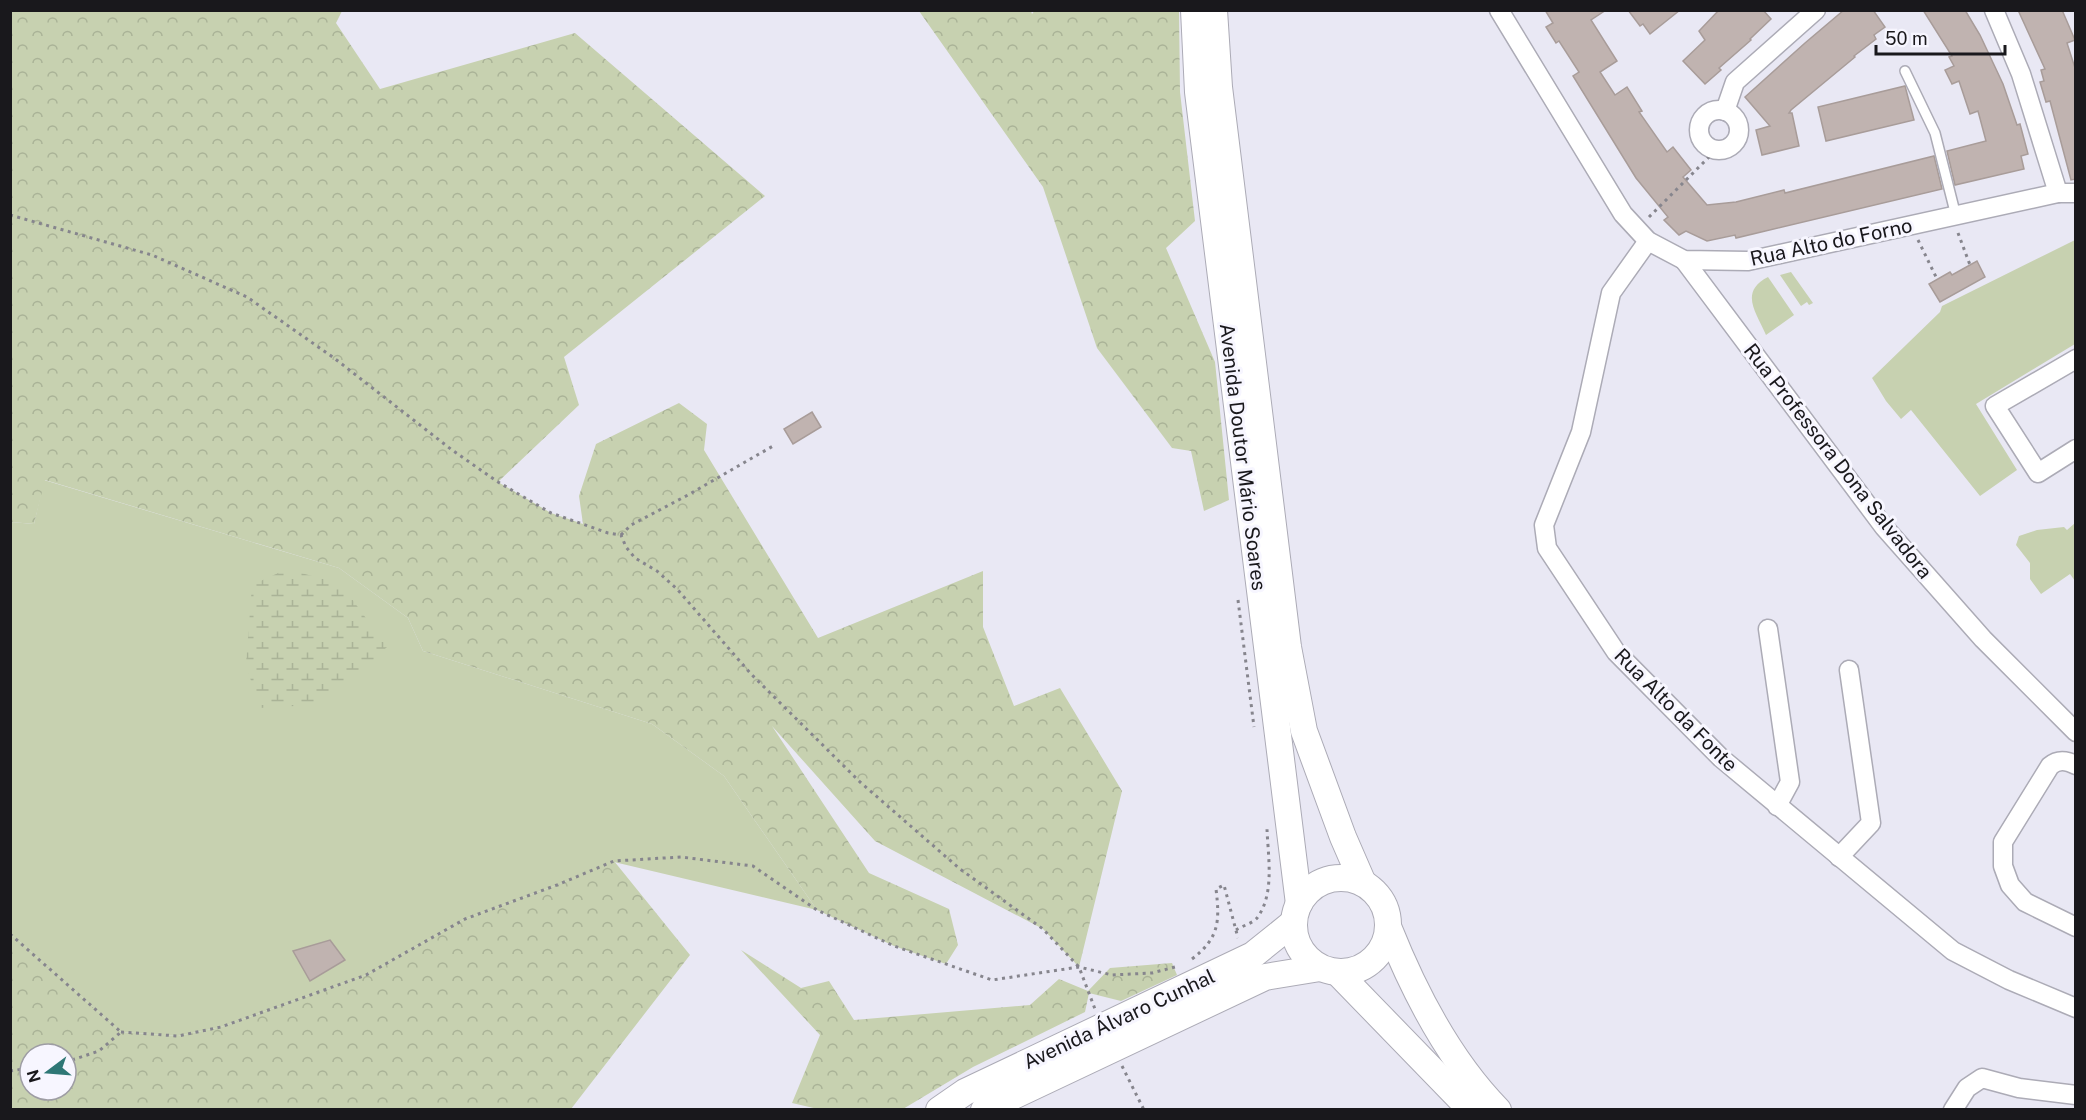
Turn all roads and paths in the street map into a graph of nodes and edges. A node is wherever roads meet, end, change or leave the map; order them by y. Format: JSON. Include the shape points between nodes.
{"nodes":[{"id":1,"x":1194,"y":10,"type":"edge"},
{"id":2,"x":1214,"y":10,"type":"edge"},
{"id":3,"x":1499,"y":10,"type":"edge"},
{"id":4,"x":1816,"y":10,"type":"edge"},
{"id":5,"x":1994,"y":10,"type":"edge"},
{"id":6,"x":1905,"y":71,"type":"dead end"},
{"id":7,"x":1725,"y":111,"type":"junction"},
{"id":8,"x":1716,"y":150,"type":"junction"},
{"id":9,"x":2067,"y":193,"type":"edge"},
{"id":10,"x":10,"y":215,"type":"edge"},
{"id":11,"x":1954,"y":216,"type":"junction"},
{"id":12,"x":1911,"y":225,"type":"junction"},
{"id":13,"x":1643,"y":235,"type":"junction"},
{"id":14,"x":1684,"y":260,"type":"junction"},
{"id":15,"x":1970,"y":265,"type":"dead end"},
{"id":16,"x":1937,"y":279,"type":"dead end"},
{"id":17,"x":2076,"y":359,"type":"edge"},
{"id":18,"x":773,"y":446,"type":"dead end"},
{"id":19,"x":2076,"y":449,"type":"edge"},
{"id":20,"x":621,"y":535,"type":"junction"},
{"id":21,"x":1768,"y":629,"type":"dead end"},
{"id":22,"x":1849,"y":670,"type":"dead end"},
{"id":23,"x":2076,"y":732,"type":"edge"},
{"id":24,"x":2076,"y":765,"type":"edge"},
{"id":25,"x":1777,"y":806,"type":"junction"},
{"id":26,"x":1839,"y":857,"type":"junction"},
{"id":27,"x":1363,"y":883,"type":"junction"},
{"id":28,"x":1296,"y":913,"type":"junction"},
{"id":29,"x":2076,"y":927,"type":"edge"},
{"id":30,"x":1389,"y":929,"type":"junction"},
{"id":31,"x":10,"y":934,"type":"edge"},
{"id":32,"x":1238,"y":941,"type":"dead end"},
{"id":33,"x":1079,"y":967,"type":"junction"},
{"id":34,"x":1329,"y":971,"type":"junction"},
{"id":35,"x":2076,"y":1008,"type":"edge"},
{"id":36,"x":1096,"y":1012,"type":"dead end"},
{"id":37,"x":121,"y":1032,"type":"junction"},
{"id":38,"x":78,"y":1058,"type":"edge"},
{"id":39,"x":1121,"y":1065,"type":"dead end"},
{"id":40,"x":2076,"y":1095,"type":"edge"},
{"id":41,"x":939,"y":1110,"type":"edge"},
{"id":42,"x":984,"y":1110,"type":"edge"},
{"id":43,"x":1144,"y":1110,"type":"edge"},
{"id":44,"x":1471,"y":1110,"type":"edge"},
{"id":45,"x":1498,"y":1110,"type":"edge"},
{"id":46,"x":1953,"y":1110,"type":"edge"}],
"edges":[{"from":1,"to":28,"type":"main road","name":"Avenida Doutor Mário Soares","via":[[1198,92]]},
{"from":2,"to":27,"type":"main road","name":"Avenida Doutor Mário Soares","via":[[1219,87],[1288,647],[1304,731]]},
{"from":3,"to":13,"type":"street","name":"Rua Alto do Forno","via":[[1623,214]]},
{"from":4,"to":7,"type":"street","via":[[1734,82]]},
{"from":5,"to":9,"type":"street"},
{"from":6,"to":11,"type":"lane","via":[[1935,133]]},
{"from":7,"to":8,"type":"street","via":[[1735,119],[1739,132],[1734,144]]},
{"from":7,"to":8,"type":"street","via":[[1711,112],[1700,126],[1701,139]]},
{"from":8,"to":13,"type":"path"},
{"from":9,"to":11,"type":"street","name":"Rua Alto do Forno"},
{"from":10,"to":20,"type":"path","via":[[152,255],[247,297],[498,482],[551,513]]},
{"from":11,"to":12,"type":"street","name":"Rua Alto do Forno"},
{"from":11,"to":15,"type":"path"},
{"from":12,"to":14,"type":"street","name":"Rua Alto do Forno","via":[[1748,261]]},
{"from":12,"to":16,"type":"path"},
{"from":13,"to":14,"type":"street","name":"Rua Alto do Forno"},
{"from":13,"to":25,"type":"street","name":"Rua Alto da Fonte","via":[[1611,293],[1581,432],[1544,525],[1547,548],[1616,652],[1721,758]]},
{"from":14,"to":23,"type":"street","name":"Rua Professora Dona Salvadora","via":[[1884,527],[1983,639]]},
{"from":17,"to":19,"type":"street","via":[[1995,406],[2038,473]]},
{"from":18,"to":20,"type":"path","via":[[631,525]]},
{"from":20,"to":33,"type":"path","via":[[635,558],[677,589],[751,674],[860,782],[960,869],[1043,929]]},
{"from":21,"to":25,"type":"street","via":[[1790,782]]},
{"from":22,"to":26,"type":"street","via":[[1871,823]]},
{"from":24,"to":29,"type":"street","via":[[2067,761],[2050,766],[2003,842],[2003,866],[2010,885],[2025,902]]},
{"from":25,"to":26,"type":"street","name":"Rua Alto da Fonte"},
{"from":26,"to":35,"type":"street","name":"Rua Alto da Fonte","via":[[1953,951]]},
{"from":27,"to":28,"type":"main road","via":[[1345,878],[1326,880],[1310,889]]},
{"from":27,"to":30,"type":"main road","via":[[1377,894],[1387,911]]},
{"from":28,"to":34,"type":"main road","via":[[1296,940],[1305,957]]},
{"from":28,"to":41,"type":"main road","name":"Avenida Álvaro Cunhal","via":[[1253,955],[965,1092]]},
{"from":30,"to":34,"type":"main road","via":[[1384,947],[1372,962],[1356,971]]},
{"from":30,"to":45,"type":"main road","via":[[1435,1026],[1478,1089]]},
{"from":31,"to":37,"type":"path"},
{"from":32,"to":33,"type":"path","via":[[1224,885],[1216,889],[1214,937],[1192,959],[1152,973],[1112,975]]},
{"from":33,"to":36,"type":"path"},
{"from":33,"to":37,"type":"path","via":[[992,980],[884,942],[818,910],[753,866],[681,857],[614,861],[465,919],[366,975],[221,1027],[178,1036]]},
{"from":34,"to":42,"type":"main road","name":"Avenida Álvaro Cunhal","via":[[1265,977]]},
{"from":34,"to":44,"type":"main road"},
{"from":37,"to":38,"type":"path","via":[[99,1051]]},
{"from":39,"to":43,"type":"path"},
{"from":40,"to":46,"type":"street","via":[[2019,1088],[1982,1078],[1967,1088]]}]}
